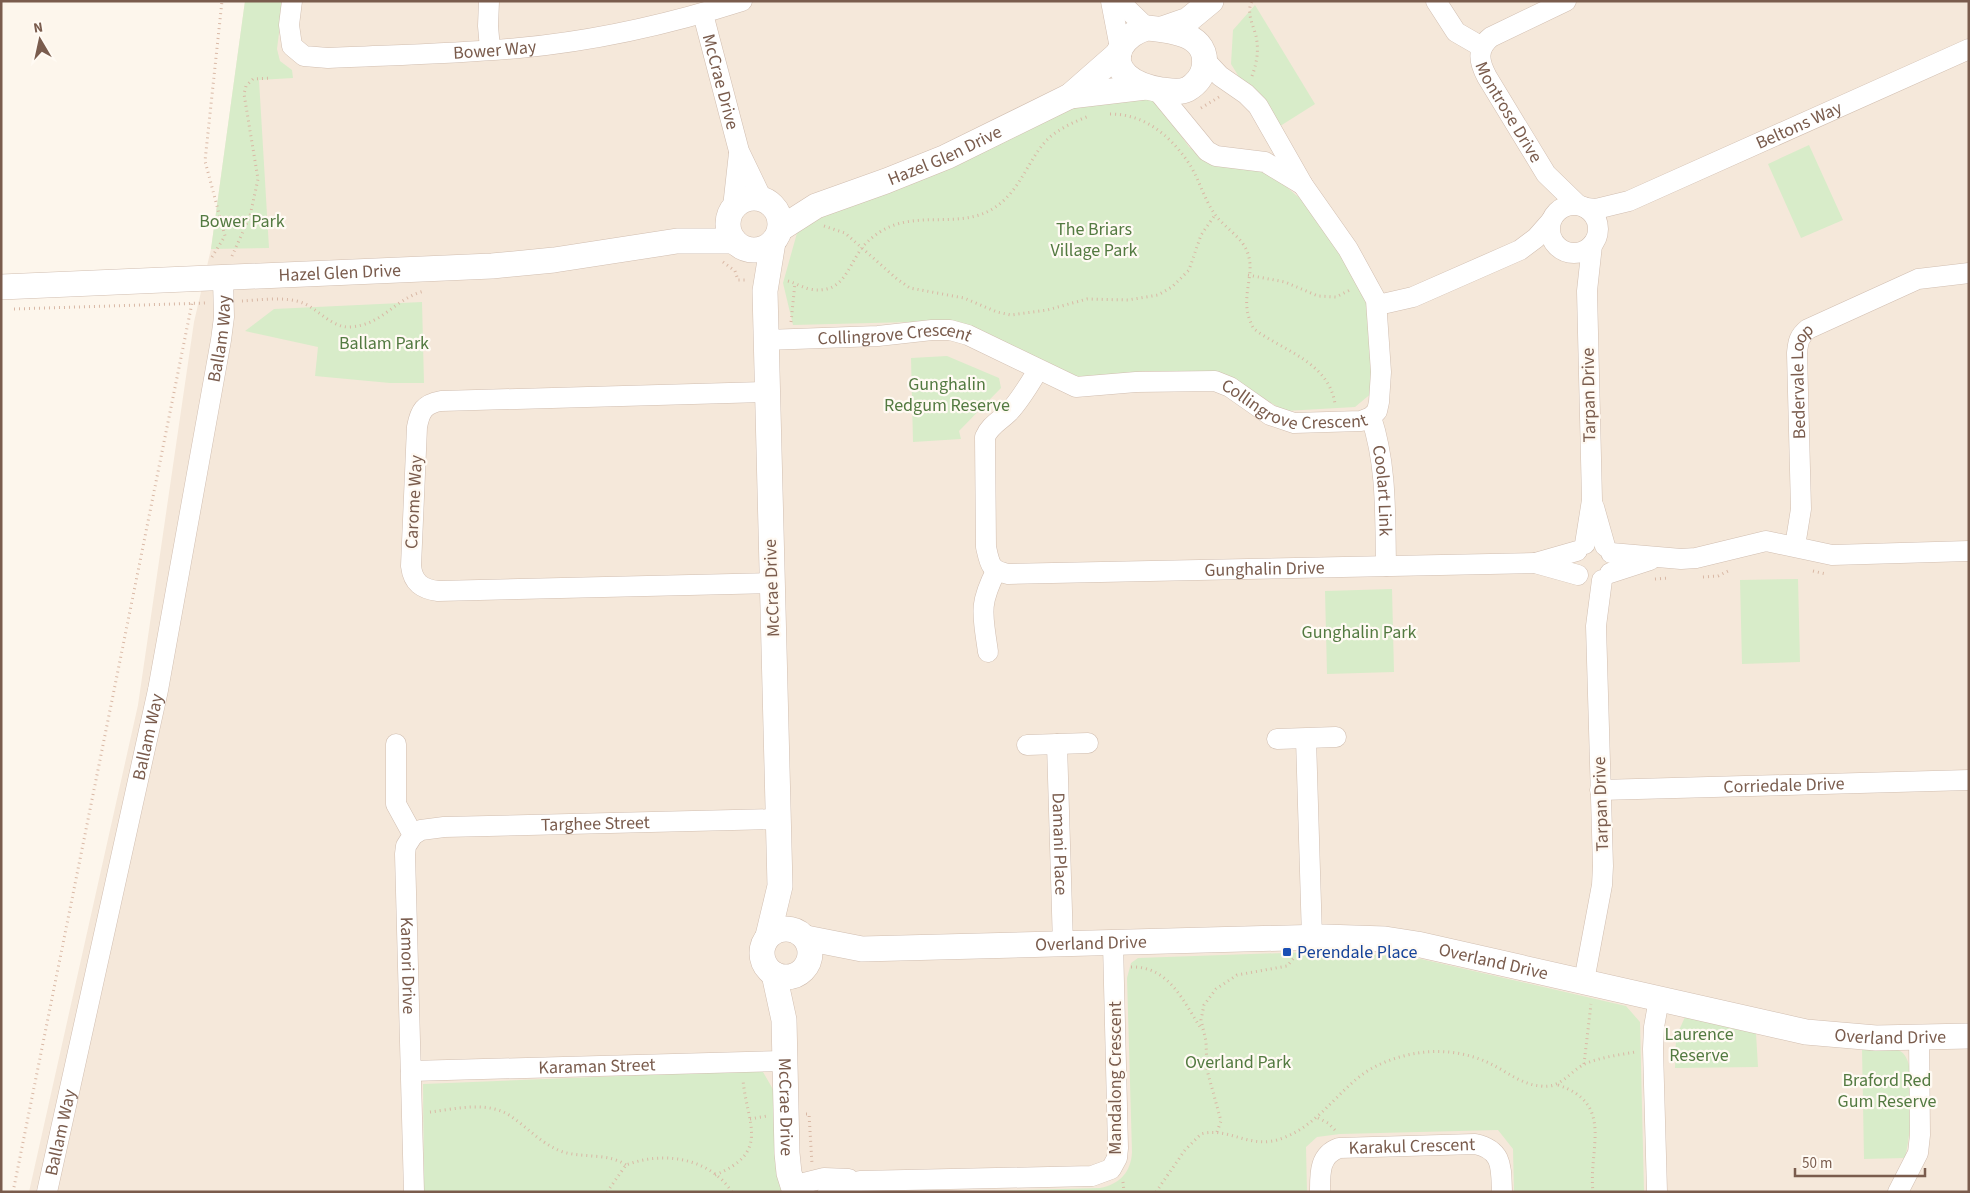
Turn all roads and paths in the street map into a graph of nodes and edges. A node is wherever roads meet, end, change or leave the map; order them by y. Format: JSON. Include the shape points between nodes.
{"nodes":[{"id":1,"x":222,"y":1,"type":"edge"},
{"id":2,"x":292,"y":1,"type":"edge"},
{"id":3,"x":489,"y":1,"type":"edge"},
{"id":4,"x":742,"y":1,"type":"edge"},
{"id":5,"x":1111,"y":1,"type":"edge"},
{"id":6,"x":1119,"y":1,"type":"edge"},
{"id":7,"x":1212,"y":1,"type":"edge"},
{"id":8,"x":1222,"y":1,"type":"edge"},
{"id":9,"x":1436,"y":1,"type":"edge"},
{"id":10,"x":1566,"y":1,"type":"edge"},
{"id":11,"x":703,"y":14,"type":"junction"},
{"id":12,"x":1155,"y":28,"type":"junction"},
{"id":13,"x":1482,"y":46,"type":"junction"},
{"id":14,"x":1969,"y":48,"type":"edge"},
{"id":15,"x":490,"y":49,"type":"junction"},
{"id":16,"x":1120,"y":51,"type":"junction"},
{"id":17,"x":1203,"y":55,"type":"junction"},
{"id":18,"x":271,"y":78,"type":"dead end"},
{"id":19,"x":1151,"y":88,"type":"junction"},
{"id":20,"x":1070,"y":96,"type":"junction"},
{"id":21,"x":739,"y":151,"type":"junction"},
{"id":22,"x":1546,"y":174,"type":"junction"},
{"id":23,"x":1303,"y":185,"type":"junction"},
{"id":24,"x":1629,"y":201,"type":"junction"},
{"id":25,"x":816,"y":206,"type":"junction"},
{"id":26,"x":1582,"y":207,"type":"junction"},
{"id":27,"x":1215,"y":215,"type":"dead end"},
{"id":28,"x":1553,"y":217,"type":"junction"},
{"id":29,"x":772,"y":219,"type":"junction"},
{"id":30,"x":734,"y":229,"type":"junction"},
{"id":31,"x":1595,"y":241,"type":"junction"},
{"id":32,"x":1520,"y":250,"type":"junction"},
{"id":33,"x":1567,"y":252,"type":"junction"},
{"id":34,"x":1969,"y":274,"type":"edge"},
{"id":35,"x":1248,"y":275,"type":"dead end"},
{"id":36,"x":223,"y":279,"type":"junction"},
{"id":37,"x":197,"y":280,"type":"junction"},
{"id":38,"x":795,"y":282,"type":"dead end"},
{"id":39,"x":1368,"y":282,"type":"junction"},
{"id":40,"x":1,"y":287,"type":"edge"},
{"id":41,"x":765,"y":291,"type":"junction"},
{"id":42,"x":1587,"y":291,"type":"junction"},
{"id":43,"x":1378,"y":305,"type":"junction"},
{"id":44,"x":777,"y":340,"type":"junction"},
{"id":45,"x":1038,"y":370,"type":"junction"},
{"id":46,"x":767,"y":392,"type":"junction"},
{"id":47,"x":1371,"y":417,"type":"junction"},
{"id":48,"x":1795,"y":546,"type":"junction"},
{"id":49,"x":1595,"y":548,"type":"junction"},
{"id":50,"x":1969,"y":551,"type":"edge"},
{"id":51,"x":1656,"y":558,"type":"junction"},
{"id":52,"x":1535,"y":563,"type":"junction"},
{"id":53,"x":1386,"y":566,"type":"junction"},
{"id":54,"x":1734,"y":567,"type":"dead end"},
{"id":55,"x":996,"y":571,"type":"junction"},
{"id":56,"x":1811,"y":571,"type":"dead end"},
{"id":57,"x":1831,"y":575,"type":"dead end"},
{"id":58,"x":1594,"y":577,"type":"junction"},
{"id":59,"x":1698,"y":577,"type":"dead end"},
{"id":60,"x":1679,"y":578,"type":"dead end"},
{"id":61,"x":1650,"y":579,"type":"dead end"},
{"id":62,"x":772,"y":583,"type":"junction"},
{"id":63,"x":988,"y":652,"type":"dead end"},
{"id":64,"x":1336,"y":737,"type":"dead end"},
{"id":65,"x":1306,"y":739,"type":"junction"},
{"id":66,"x":1277,"y":740,"type":"dead end"},
{"id":67,"x":1088,"y":743,"type":"dead end"},
{"id":68,"x":396,"y":744,"type":"dead end"},
{"id":69,"x":1057,"y":744,"type":"junction"},
{"id":70,"x":1027,"y":745,"type":"dead end"},
{"id":71,"x":1969,"y":780,"type":"edge"},
{"id":72,"x":1600,"y":790,"type":"junction"},
{"id":73,"x":778,"y":819,"type":"junction"},
{"id":74,"x":413,"y":835,"type":"junction"},
{"id":75,"x":780,"y":886,"type":"junction"},
{"id":76,"x":768,"y":936,"type":"junction"},
{"id":77,"x":804,"y":936,"type":"junction"},
{"id":78,"x":1304,"y":938,"type":"junction"},
{"id":79,"x":1063,"y":945,"type":"junction"},
{"id":80,"x":862,"y":949,"type":"junction"},
{"id":81,"x":1113,"y":955,"type":"junction"},
{"id":82,"x":802,"y":971,"type":"junction"},
{"id":83,"x":774,"y":974,"type":"junction"},
{"id":84,"x":1589,"y":983,"type":"junction"},
{"id":85,"x":1659,"y":999,"type":"junction"},
{"id":86,"x":784,"y":1020,"type":"junction"},
{"id":87,"x":1204,"y":1032,"type":"junction"},
{"id":88,"x":1969,"y":1036,"type":"edge"},
{"id":89,"x":1918,"y":1037,"type":"junction"},
{"id":90,"x":1652,"y":1049,"type":"junction"},
{"id":91,"x":784,"y":1061,"type":"junction"},
{"id":92,"x":742,"y":1062,"type":"junction"},
{"id":93,"x":1584,"y":1064,"type":"junction"},
{"id":94,"x":411,"y":1071,"type":"junction"},
{"id":95,"x":1557,"y":1084,"type":"junction"},
{"id":96,"x":412,"y":1114,"type":"junction"},
{"id":97,"x":1217,"y":1132,"type":"junction"},
{"id":98,"x":626,"y":1165,"type":"junction"},
{"id":99,"x":716,"y":1175,"type":"junction"},
{"id":100,"x":860,"y":1181,"type":"junction"},
{"id":101,"x":794,"y":1189,"type":"edge"},
{"id":102,"x":13,"y":1192,"type":"edge"},
{"id":103,"x":47,"y":1192,"type":"edge"},
{"id":104,"x":414,"y":1192,"type":"edge"},
{"id":105,"x":607,"y":1192,"type":"edge"},
{"id":106,"x":732,"y":1192,"type":"edge"},
{"id":107,"x":828,"y":1192,"type":"edge"},
{"id":108,"x":1156,"y":1192,"type":"edge"},
{"id":109,"x":1320,"y":1192,"type":"edge"},
{"id":110,"x":1502,"y":1192,"type":"edge"},
{"id":111,"x":1593,"y":1192,"type":"edge"},
{"id":112,"x":1657,"y":1192,"type":"edge"},
{"id":113,"x":1898,"y":1192,"type":"edge"}],
"edges":[{"from":1,"to":37,"type":"path","via":[[205,161],[225,236],[217,252],[199,272]]},
{"from":2,"to":15,"type":"street","name":"Bower Way","via":[[289,36],[292,46],[304,56],[328,58]]},
{"from":3,"to":15,"type":"street"},
{"from":4,"to":11,"type":"street","name":"Bower Way"},
{"from":5,"to":16,"type":"street"},
{"from":6,"to":12,"type":"street"},
{"from":7,"to":12,"type":"street","via":[[1188,20]]},
{"from":8,"to":17,"type":"street"},
{"from":9,"to":13,"type":"street","name":"Montrose Drive","via":[[1456,32]]},
{"from":10,"to":13,"type":"street","name":"Montrose Drive","via":[[1504,29]]},
{"from":11,"to":15,"type":"street","name":"Bower Way","via":[[595,37]]},
{"from":11,"to":21,"type":"street","name":"McCrae Drive"},
{"from":12,"to":16,"type":"street","via":[[1136,31],[1126,38]]},
{"from":12,"to":17,"type":"street","via":[[1193,38]]},
{"from":13,"to":22,"type":"street","name":"Montrose Drive","via":[[1482,67]]},
{"from":14,"to":24,"type":"street","name":"Beltons Way"},
{"from":16,"to":19,"type":"street","via":[[1123,72]]},
{"from":16,"to":20,"type":"street","name":"Hazel Glen Drive"},
{"from":17,"to":19,"type":"street","via":[[1201,76],[1189,88],[1172,91]]},
{"from":17,"to":23,"type":"street","name":"Collingrove Crescent","via":[[1220,76],[1258,106]]},
{"from":18,"to":36,"type":"path","via":[[253,79],[244,94],[258,179],[250,216]]},
{"from":19,"to":20,"type":"street","name":"Hazel Glen Drive"},
{"from":19,"to":23,"type":"street","name":"Collingrove Crescent","via":[[1207,151],[1216,156],[1265,162]]},
{"from":20,"to":25,"type":"street","name":"Hazel Glen Drive","via":[[946,157]]},
{"from":21,"to":29,"type":"street","name":"McCrae Drive"},
{"from":21,"to":30,"type":"street","name":"McCrae Drive"},
{"from":22,"to":26,"type":"street","name":"Montrose Drive"},
{"from":22,"to":28,"type":"street","name":"Montrose Drive"},
{"from":23,"to":39,"type":"street","name":"Collingrove Crescent"},
{"from":24,"to":26,"type":"street","name":"Beltons Way","via":[[1596,209]]},
{"from":24,"to":31,"type":"street","name":"Beltons Way","via":[[1604,224]]},
{"from":25,"to":27,"type":"path","via":[[826,227],[845,232],[910,288],[964,298],[1011,315],[1040,312],[1087,299],[1128,300],[1158,295],[1172,287],[1189,270],[1201,234]]},
{"from":25,"to":29,"type":"street","name":"Hazel Glen Drive"},
{"from":26,"to":28,"type":"street","via":[[1562,208]]},
{"from":26,"to":31,"type":"street","via":[[1598,224]]},
{"from":28,"to":32,"type":"street","via":[[1536,238]]},
{"from":28,"to":33,"type":"street","via":[[1550,235],[1557,247]]},
{"from":29,"to":30,"type":"street","name":"Hazel Glen Drive","via":[[758,250]]},
{"from":29,"to":30,"type":"street","via":[[746,198]]},
{"from":29,"to":41,"type":"street","name":"McCrae Drive"},
{"from":30,"to":36,"type":"street","name":"Hazel Glen Drive","via":[[554,260]]},
{"from":30,"to":41,"type":"street","name":"McCrae Drive"},
{"from":31,"to":33,"type":"street","via":[[1586,250]]},
{"from":31,"to":42,"type":"street","name":"Tarpan Drive"},
{"from":32,"to":33,"type":"street"},
{"from":32,"to":43,"type":"street","via":[[1414,297]]},
{"from":33,"to":42,"type":"street","name":"Tarpan Drive","via":[[1581,271]]},
{"from":34,"to":48,"type":"street","name":"Bedervale Loop","via":[[1918,279],[1802,334],[1797,353],[1801,509]]},
{"from":35,"to":39,"type":"path","via":[[1285,282],[1328,298]]},
{"from":36,"to":37,"type":"street","name":"Hazel Glen Drive"},
{"from":36,"to":103,"type":"street","name":"Ballam Way","via":[[221,340],[158,690]]},
{"from":37,"to":40,"type":"street","name":"Hazel Glen Drive"},
{"from":37,"to":102,"type":"path"},
{"from":38,"to":44,"type":"path","via":[[793,309]]},
{"from":39,"to":43,"type":"street","name":"Collingrove Crescent"},
{"from":41,"to":44,"type":"street","name":"McCrae Drive"},
{"from":42,"to":49,"type":"street","name":"Tarpan Drive"},
{"from":43,"to":47,"type":"street","name":"Collingrove Crescent","via":[[1381,387],[1380,402]]},
{"from":44,"to":45,"type":"street","name":"Collingrove Crescent","via":[[950,330],[968,335]]},
{"from":44,"to":46,"type":"street","name":"McCrae Drive"},
{"from":45,"to":47,"type":"street","name":"Collingrove Crescent","via":[[1070,386],[1086,388],[1136,382],[1215,381],[1230,387],[1270,415],[1294,423],[1361,421]]},
{"from":45,"to":55,"type":"street","via":[[1025,393],[985,437],[986,547],[990,564]]},
{"from":46,"to":62,"type":"street","name":"McCrae Drive"},
{"from":46,"to":62,"type":"street","name":"Carome Way","via":[[441,401],[426,406],[417,427],[411,566],[418,584],[427,590],[438,591]]},
{"from":47,"to":53,"type":"street","name":"Coolart Link","via":[[1384,469]]},
{"from":48,"to":50,"type":"street","via":[[1832,555]]},
{"from":48,"to":51,"type":"street","via":[[1766,541],[1696,558]]},
{"from":49,"to":51,"type":"street","name":"Gunghalin Drive"},
{"from":49,"to":52,"type":"street","name":"Gunghalin Drive"},
{"from":49,"to":58,"type":"street","via":[[1613,563]]},
{"from":49,"to":58,"type":"street","via":[[1574,563]]},
{"from":51,"to":58,"type":"street"},
{"from":52,"to":53,"type":"street","name":"Gunghalin Drive"},
{"from":52,"to":58,"type":"street","name":"Gunghalin Drive"},
{"from":53,"to":55,"type":"street","name":"Gunghalin Drive","via":[[1008,574]]},
{"from":54,"to":59,"type":"path","via":[[1718,576]]},
{"from":55,"to":63,"type":"street","via":[[985,593],[982,608]]},
{"from":56,"to":57,"type":"path"},
{"from":58,"to":72,"type":"street","name":"Tarpan Drive"},
{"from":60,"to":61,"type":"path"},
{"from":62,"to":73,"type":"street","name":"McCrae Drive"},
{"from":64,"to":65,"type":"street"},
{"from":65,"to":66,"type":"street"},
{"from":65,"to":78,"type":"street"},
{"from":67,"to":69,"type":"street"},
{"from":68,"to":74,"type":"street","via":[[396,804]]},
{"from":69,"to":70,"type":"street"},
{"from":69,"to":79,"type":"street","name":"Damani Place"},
{"from":71,"to":72,"type":"street","name":"Corriedale Drive"},
{"from":72,"to":84,"type":"street","name":"Tarpan Drive","via":[[1602,885]]},
{"from":73,"to":74,"type":"street","name":"Targhee Street","via":[[444,827],[421,830]]},
{"from":73,"to":75,"type":"street","name":"McCrae Drive"},
{"from":74,"to":94,"type":"street","name":"Kamori Drive","via":[[405,854]]},
{"from":75,"to":76,"type":"street","name":"McCrae Drive"},
{"from":75,"to":77,"type":"street","name":"McCrae Drive"},
{"from":76,"to":77,"type":"street","via":[[789,928]]},
{"from":76,"to":83,"type":"street","via":[[761,952],[767,968]]},
{"from":77,"to":80,"type":"street","name":"Overland Drive"},
{"from":77,"to":82,"type":"street","via":[[810,954]]},
{"from":78,"to":81,"type":"street","name":"Overland Drive"},
{"from":78,"to":84,"type":"street","name":"Overland Drive","via":[[1365,938],[1417,944]]},
{"from":78,"to":87,"type":"path","via":[[1292,963],[1237,975],[1216,989],[1208,997],[1201,1014]]},
{"from":79,"to":80,"type":"street","name":"Overland Drive"},
{"from":79,"to":81,"type":"street","name":"Overland Drive"},
{"from":80,"to":82,"type":"street","name":"Overland Drive"},
{"from":81,"to":87,"type":"path","via":[[1160,973]]},
{"from":81,"to":100,"type":"street","name":"Mandalong Crescent","via":[[1118,1139],[1117,1158],[1111,1170],[1092,1176]]},
{"from":82,"to":83,"type":"street","via":[[787,977]]},
{"from":82,"to":86,"type":"street","name":"McCrae Drive"},
{"from":83,"to":86,"type":"street","name":"McCrae Drive"},
{"from":84,"to":85,"type":"street","name":"Overland Drive"},
{"from":84,"to":93,"type":"path"},
{"from":85,"to":89,"type":"street","name":"Overland Drive","via":[[1806,1032],[1871,1038]]},
{"from":85,"to":90,"type":"street"},
{"from":86,"to":91,"type":"street","name":"McCrae Drive"},
{"from":87,"to":97,"type":"path","via":[[1208,1070],[1221,1121]]},
{"from":88,"to":89,"type":"street","name":"Overland Drive"},
{"from":89,"to":113,"type":"street","via":[[1918,1153]]},
{"from":90,"to":93,"type":"path"},
{"from":90,"to":112,"type":"street"},
{"from":91,"to":92,"type":"street","name":"Karaman Street"},
{"from":91,"to":101,"type":"street","name":"McCrae Drive","via":[[787,1153]]},
{"from":92,"to":94,"type":"street","name":"Karaman Street"},
{"from":92,"to":99,"type":"path","via":[[746,1107],[753,1136],[742,1157]]},
{"from":93,"to":95,"type":"path"},
{"from":94,"to":96,"type":"street","name":"Kamori Drive"},
{"from":95,"to":97,"type":"path","via":[[1542,1087],[1531,1084],[1488,1063],[1453,1052],[1419,1053],[1374,1067],[1318,1118],[1280,1139],[1256,1142]]},
{"from":95,"to":111,"type":"path","via":[[1576,1092],[1590,1108],[1596,1141],[1592,1166]]},
{"from":96,"to":98,"type":"path","via":[[492,1108],[511,1116],[555,1149],[578,1156],[611,1157]]},
{"from":96,"to":104,"type":"street","name":"Kamori Drive"},
{"from":97,"to":108,"type":"path","via":[[1196,1137]]},
{"from":98,"to":99,"type":"path","via":[[653,1158],[683,1159]]},
{"from":98,"to":105,"type":"path"},
{"from":99,"to":106,"type":"path"},
{"from":100,"to":101,"type":"street","name":"Mandalong Crescent","via":[[839,1177]]},
{"from":100,"to":107,"type":"street","name":"Mandalong Crescent"},
{"from":109,"to":110,"type":"street","name":"Karakul Crescent","via":[[1322,1162],[1339,1148],[1475,1144],[1487,1146],[1498,1158]]}]}
